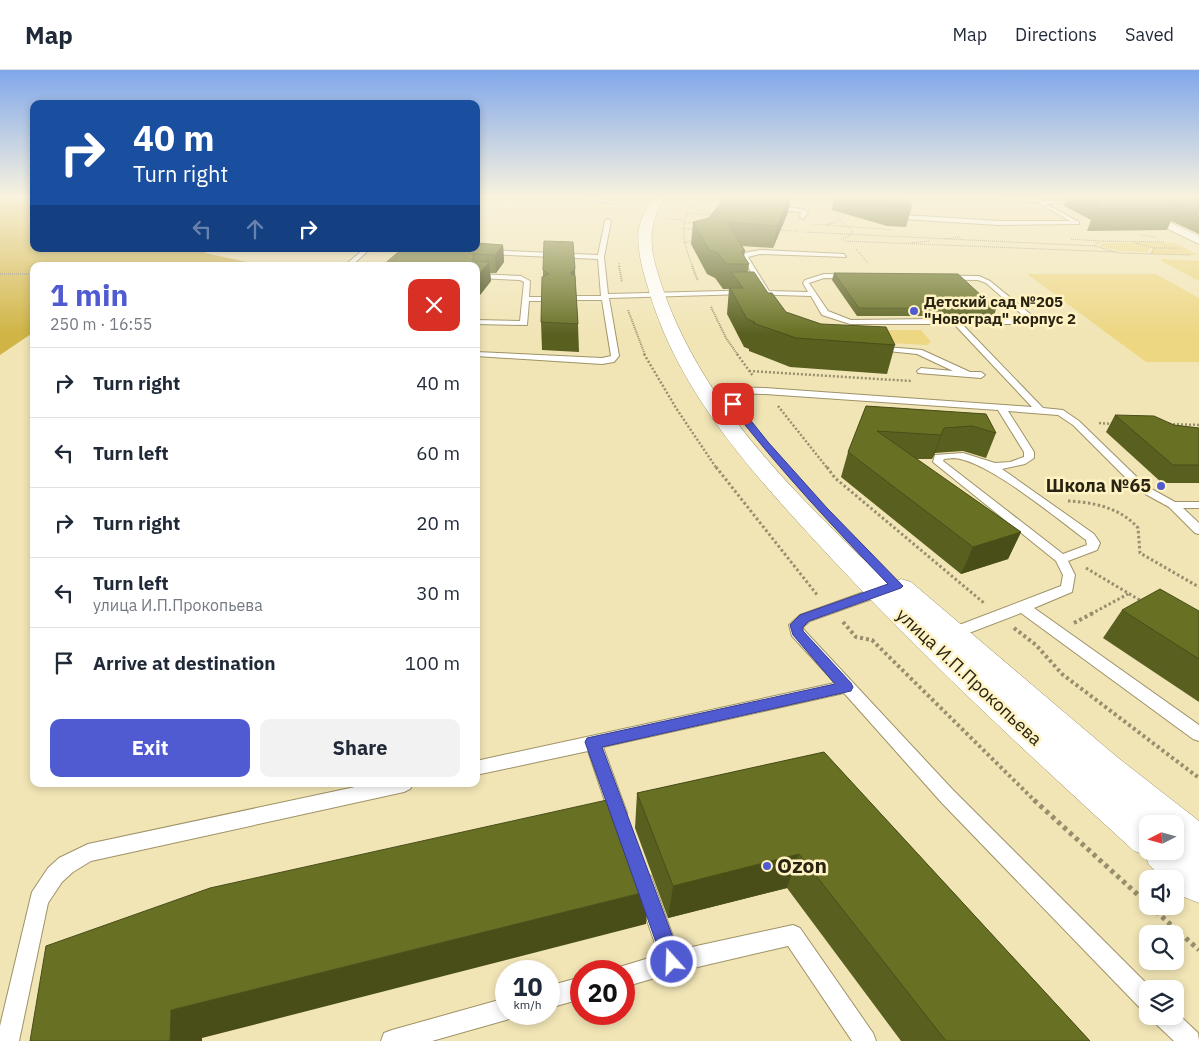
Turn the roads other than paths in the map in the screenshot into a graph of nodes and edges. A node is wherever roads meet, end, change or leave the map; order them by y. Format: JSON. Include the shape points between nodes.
{"nodes":[{"id":1,"x":604,"y":243,"type":"edge"},
{"id":2,"x":645,"y":243,"type":"edge"},
{"id":3,"x":656,"y":243,"type":"edge"},
{"id":4,"x":480,"y":251,"type":"edge"},
{"id":5,"x":363,"y":252,"type":"edge"},
{"id":6,"x":844,"y":256,"type":"dead end"},
{"id":7,"x":601,"y":257,"type":"junction"},
{"id":8,"x":352,"y":262,"type":"edge"},
{"id":9,"x":480,"y":276,"type":"edge"},
{"id":10,"x":767,"y":293,"type":"junction"},
{"id":11,"x":664,"y":294,"type":"junction"},
{"id":12,"x":813,"y":294,"type":"junction"},
{"id":13,"x":605,"y":297,"type":"junction"},
{"id":14,"x":576,"y":298,"type":"edge"},
{"id":15,"x":526,"y":299,"type":"junction"},
{"id":16,"x":544,"y":299,"type":"edge"},
{"id":17,"x":772,"y":302,"type":"edge"},
{"id":18,"x":480,"y":322,"type":"edge"},
{"id":19,"x":956,"y":322,"type":"junction"},
{"id":20,"x":865,"y":347,"type":"edge"},
{"id":21,"x":480,"y":354,"type":"edge"},
{"id":22,"x":921,"y":371,"type":"dead end"},
{"id":23,"x":968,"y":374,"type":"junction"},
{"id":24,"x":982,"y":375,"type":"dead end"},
{"id":25,"x":714,"y":391,"type":"junction"},
{"id":26,"x":1001,"y":407,"type":"junction"},
{"id":27,"x":1039,"y":409,"type":"junction"},
{"id":28,"x":992,"y":467,"type":"junction"},
{"id":29,"x":1173,"y":505,"type":"junction"},
{"id":30,"x":1199,"y":505,"type":"edge"},
{"id":31,"x":1199,"y":530,"type":"edge"},
{"id":32,"x":1064,"y":558,"type":"junction"},
{"id":33,"x":887,"y":589,"type":"junction"},
{"id":34,"x":1023,"y":607,"type":"junction"},
{"id":35,"x":940,"y":638,"type":"junction"},
{"id":36,"x":846,"y":687,"type":"junction"},
{"id":37,"x":1199,"y":734,"type":"edge"},
{"id":38,"x":593,"y":742,"type":"junction"},
{"id":39,"x":480,"y":767,"type":"edge"},
{"id":40,"x":390,"y":787,"type":"edge"},
{"id":41,"x":1161,"y":815,"type":"edge"},
{"id":42,"x":1139,"y":829,"type":"edge"},
{"id":43,"x":626,"y":834,"type":"edge"},
{"id":44,"x":1184,"y":834,"type":"edge"},
{"id":45,"x":1199,"y":846,"type":"edge"},
{"id":46,"x":1174,"y":860,"type":"edge"},
{"id":47,"x":636,"y":861,"type":"edge"},
{"id":48,"x":1199,"y":882,"type":"edge"},
{"id":49,"x":672,"y":962,"type":"junction"},
{"id":50,"x":635,"y":973,"type":"edge"},
{"id":51,"x":1139,"y":991,"type":"edge"},
{"id":52,"x":495,"y":1012,"type":"edge"},
{"id":53,"x":1173,"y":1025,"type":"edge"},
{"id":54,"x":8,"y":1041,"type":"edge"},
{"id":55,"x":392,"y":1041,"type":"edge"},
{"id":56,"x":865,"y":1041,"type":"edge"},
{"id":57,"x":1190,"y":1041,"type":"edge"}],
"edges":[{"from":1,"to":7,"type":"lane"},
{"from":2,"to":11,"type":"street","name":"улица И.П.Прокопьева"},
{"from":3,"to":11,"type":"street","name":"улица И.П.Прокопьева"},
{"from":4,"to":7,"type":"lane"},
{"from":5,"to":8,"type":"lane"},
{"from":6,"to":10,"type":"lane","via":[[746,254]]},
{"from":7,"to":13,"type":"lane"},
{"from":9,"to":15,"type":"lane","via":[[525,279]]},
{"from":10,"to":11,"type":"lane"},
{"from":10,"to":12,"type":"lane"},
{"from":10,"to":17,"type":"lane"},
{"from":11,"to":13,"type":"lane"},
{"from":11,"to":25,"type":"street","name":"улица И.П.Прокопьева","via":[[683,325]]},
{"from":12,"to":19,"type":"lane","via":[[825,313],[850,322]]},
{"from":12,"to":19,"type":"lane","via":[[806,283],[819,277],[979,278],[1031,319],[1022,322]]},
{"from":13,"to":14,"type":"lane"},
{"from":13,"to":21,"type":"lane","via":[[615,356],[611,360]]},
{"from":15,"to":16,"type":"lane"},
{"from":15,"to":18,"type":"lane","via":[[522,324]]},
{"from":19,"to":27,"type":"lane"},
{"from":20,"to":23,"type":"lane","via":[[914,351]]},
{"from":22,"to":23,"type":"lane"},
{"from":23,"to":24,"type":"lane"},
{"from":25,"to":26,"type":"lane"},
{"from":25,"to":33,"type":"street","name":"улица И.П.Прокопьева","via":[[823,510]]},
{"from":26,"to":27,"type":"lane"},
{"from":26,"to":28,"type":"lane","via":[[1029,452],[1029,458]]},
{"from":27,"to":29,"type":"lane","via":[[1060,412],[1076,423],[1142,488]]},
{"from":28,"to":32,"type":"lane","via":[[1094,543],[1092,547]]},
{"from":28,"to":32,"type":"lane","via":[[960,455],[939,457],[938,462]]},
{"from":29,"to":30,"type":"lane"},
{"from":29,"to":31,"type":"lane"},
{"from":32,"to":34,"type":"lane","via":[[1069,575],[1067,589]]},
{"from":33,"to":35,"type":"street","name":"улица И.П.Прокопьева"},
{"from":33,"to":36,"type":"lane","via":[[805,618],[796,625],[797,632]]},
{"from":34,"to":35,"type":"lane"},
{"from":34,"to":37,"type":"lane"},
{"from":35,"to":41,"type":"street","name":"улица И.П.Прокопьева"},
{"from":35,"to":42,"type":"street","name":"улица И.П.Прокопьева","via":[[997,706]]},
{"from":36,"to":38,"type":"lane"},
{"from":36,"to":51,"type":"lane","via":[[973,823]]},
{"from":38,"to":39,"type":"lane"},
{"from":38,"to":43,"type":"lane"},
{"from":40,"to":54,"type":"lane","via":[[76,858],[55,875],[39,899]]},
{"from":44,"to":45,"type":"street"},
{"from":46,"to":48,"type":"street"},
{"from":47,"to":49,"type":"lane"},
{"from":49,"to":50,"type":"lane"},
{"from":49,"to":56,"type":"lane","via":[[793,935]]},
{"from":52,"to":55,"type":"lane"},
{"from":53,"to":57,"type":"lane"}]}
